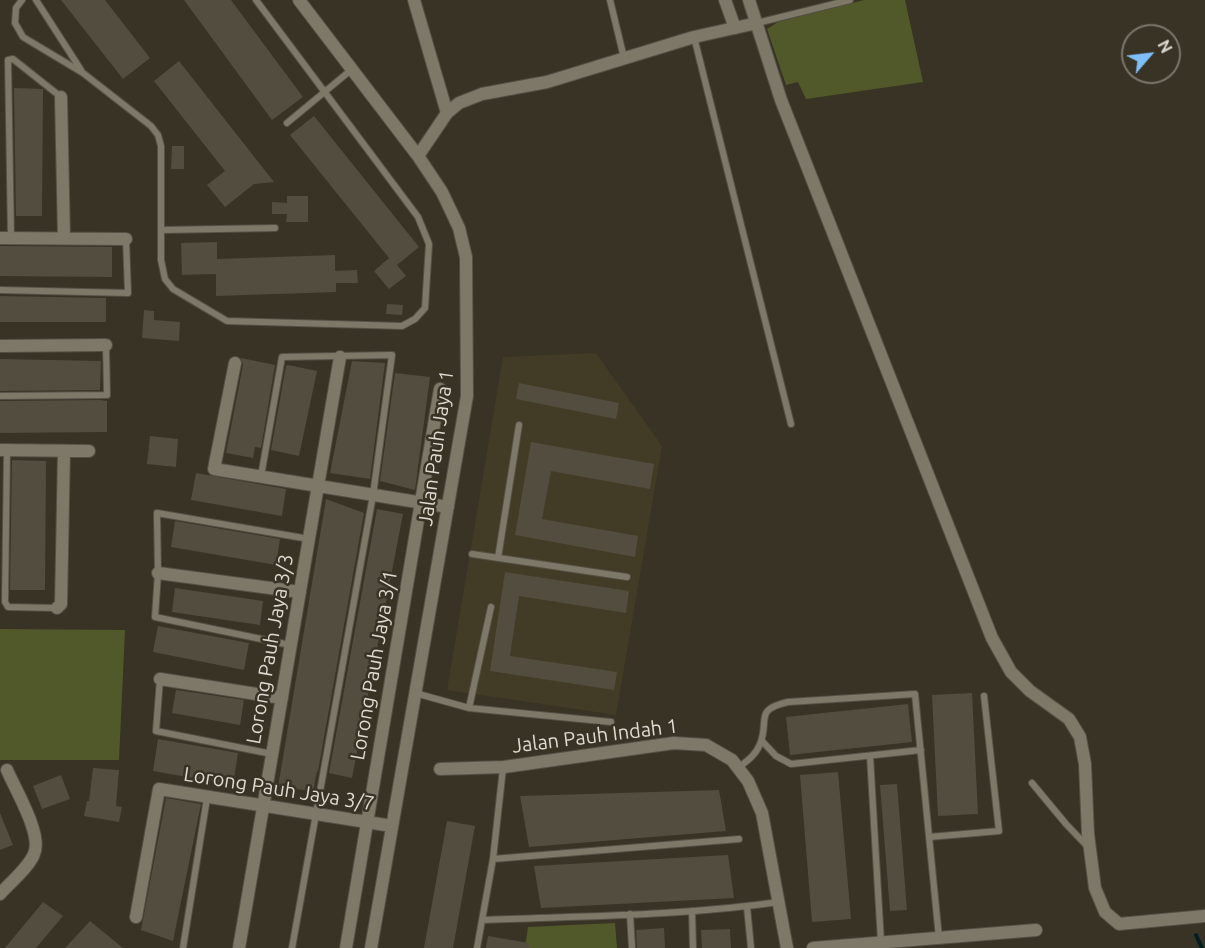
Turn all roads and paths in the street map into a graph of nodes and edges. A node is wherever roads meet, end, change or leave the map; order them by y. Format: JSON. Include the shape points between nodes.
{"nodes":[{"id":1,"x":22,"y":0,"type":"edge"},
{"id":2,"x":36,"y":0,"type":"edge"},
{"id":3,"x":256,"y":0,"type":"edge"},
{"id":4,"x":300,"y":0,"type":"edge"},
{"id":5,"x":414,"y":0,"type":"edge"},
{"id":6,"x":610,"y":0,"type":"edge"},
{"id":7,"x":725,"y":0,"type":"edge"},
{"id":8,"x":749,"y":0,"type":"edge"},
{"id":9,"x":850,"y":0,"type":"edge"},
{"id":10,"x":757,"y":22,"type":"junction"},
{"id":11,"x":735,"y":28,"type":"junction"},
{"id":12,"x":694,"y":37,"type":"junction"},
{"id":13,"x":624,"y":58,"type":"junction"},
{"id":14,"x":351,"y":70,"type":"junction"},
{"id":15,"x":83,"y":73,"type":"junction"},
{"id":16,"x":324,"y":93,"type":"junction"},
{"id":17,"x":61,"y":97,"type":"joint"},
{"id":18,"x":447,"y":113,"type":"junction"},
{"id":19,"x":287,"y":123,"type":"dead end"},
{"id":20,"x":418,"y":156,"type":"junction"},
{"id":21,"x":275,"y":228,"type":"dead end"},
{"id":22,"x":162,"y":230,"type":"junction"},
{"id":23,"x":6,"y":238,"type":"edge"},
{"id":24,"x":64,"y":238,"type":"junction"},
{"id":25,"x":126,"y":239,"type":"joint"},
{"id":26,"x":0,"y":290,"type":"edge"},
{"id":27,"x":106,"y":345,"type":"joint"},
{"id":28,"x":0,"y":346,"type":"edge"},
{"id":29,"x":340,"y":357,"type":"junction"},
{"id":30,"x":235,"y":363,"type":"dead end"},
{"id":31,"x":440,"y":389,"type":"dead end"},
{"id":32,"x":0,"y":396,"type":"edge"},
{"id":33,"x":791,"y":424,"type":"dead end"},
{"id":34,"x":519,"y":425,"type":"dead end"},
{"id":35,"x":4,"y":450,"type":"edge"},
{"id":36,"x":64,"y":451,"type":"junction"},
{"id":37,"x":89,"y":451,"type":"dead end"},
{"id":38,"x":261,"y":476,"type":"junction"},
{"id":39,"x":318,"y":486,"type":"junction"},
{"id":40,"x":373,"y":495,"type":"junction"},
{"id":41,"x":421,"y":503,"type":"junction"},
{"id":42,"x":448,"y":507,"type":"junction"},
{"id":43,"x":309,"y":538,"type":"junction"},
{"id":44,"x":472,"y":554,"type":"dead end"},
{"id":45,"x":498,"y":558,"type":"junction"},
{"id":46,"x":158,"y":573,"type":"junction"},
{"id":47,"x":627,"y":577,"type":"dead end"},
{"id":48,"x":300,"y":592,"type":"junction"},
{"id":49,"x":491,"y":607,"type":"dead end"},
{"id":50,"x":57,"y":608,"type":"joint"},
{"id":51,"x":290,"y":645,"type":"junction"},
{"id":52,"x":160,"y":679,"type":"joint"},
{"id":53,"x":416,"y":693,"type":"junction"},
{"id":54,"x":984,"y":696,"type":"dead end"},
{"id":55,"x":282,"y":698,"type":"junction"},
{"id":56,"x":469,"y":708,"type":"junction"},
{"id":57,"x":611,"y":722,"type":"dead end"},
{"id":58,"x":762,"y":741,"type":"junction"},
{"id":59,"x":921,"y":750,"type":"junction"},
{"id":60,"x":272,"y":754,"type":"junction"},
{"id":61,"x":870,"y":756,"type":"junction"},
{"id":62,"x":504,"y":767,"type":"junction"},
{"id":63,"x":737,"y":768,"type":"junction"},
{"id":64,"x":440,"y":769,"type":"dead end"},
{"id":65,"x":3,"y":770,"type":"edge"},
{"id":66,"x":1032,"y":783,"type":"dead end"},
{"id":67,"x":207,"y":798,"type":"junction"},
{"id":68,"x":263,"y":806,"type":"junction"},
{"id":69,"x":316,"y":815,"type":"junction"},
{"id":70,"x":367,"y":822,"type":"junction"},
{"id":71,"x":392,"y":826,"type":"junction"},
{"id":72,"x":929,"y":837,"type":"junction"},
{"id":73,"x":739,"y":839,"type":"dead end"},
{"id":74,"x":1090,"y":848,"type":"junction"},
{"id":75,"x":493,"y":860,"type":"junction"},
{"id":76,"x":1,"y":891,"type":"edge"},
{"id":77,"x":780,"y":902,"type":"junction"},
{"id":78,"x":747,"y":907,"type":"junction"},
{"id":79,"x":692,"y":911,"type":"junction"},
{"id":80,"x":630,"y":914,"type":"junction"},
{"id":81,"x":1205,"y":916,"type":"edge"},
{"id":82,"x":136,"y":917,"type":"dead end"},
{"id":83,"x":483,"y":920,"type":"junction"},
{"id":84,"x":1036,"y":930,"type":"dead end"},
{"id":85,"x":939,"y":938,"type":"junction"},
{"id":86,"x":881,"y":943,"type":"junction"},
{"id":87,"x":183,"y":948,"type":"edge"},
{"id":88,"x":239,"y":948,"type":"edge"},
{"id":89,"x":292,"y":948,"type":"edge"},
{"id":90,"x":346,"y":948,"type":"edge"},
{"id":91,"x":371,"y":948,"type":"edge"},
{"id":92,"x":477,"y":948,"type":"edge"},
{"id":93,"x":632,"y":948,"type":"edge"},
{"id":94,"x":693,"y":948,"type":"edge"},
{"id":95,"x":751,"y":948,"type":"edge"},
{"id":96,"x":787,"y":948,"type":"edge"},
{"id":97,"x":813,"y":948,"type":"edge"}],
"edges":[{"from":1,"to":15,"type":"lane","via":[[16,8],[15,23],[23,37]]},
{"from":2,"to":15,"type":"lane"},
{"from":3,"to":16,"type":"lane"},
{"from":4,"to":14,"type":"street","name":"Jalan Pauh Jaya 1"},
{"from":5,"to":18,"type":"street"},
{"from":6,"to":13,"type":"lane"},
{"from":7,"to":11,"type":"street"},
{"from":8,"to":10,"type":"street"},
{"from":9,"to":10,"type":"lane"},
{"from":10,"to":11,"type":"street"},
{"from":10,"to":74,"type":"street","via":[[781,100],[992,638],[1011,672],[1069,719],[1080,737]]},
{"from":11,"to":12,"type":"street"},
{"from":12,"to":13,"type":"street"},
{"from":12,"to":33,"type":"lane"},
{"from":13,"to":18,"type":"street","via":[[547,82],[482,94],[459,103]]},
{"from":14,"to":16,"type":"lane"},
{"from":14,"to":20,"type":"street","name":"Jalan Pauh Jaya 1"},
{"from":15,"to":22,"type":"lane","via":[[158,135]]},
{"from":16,"to":19,"type":"lane"},
{"from":16,"to":22,"type":"lane","via":[[418,217],[429,244],[425,308],[415,319],[402,326],[227,321],[173,289],[165,279],[160,260]]},
{"from":17,"to":23,"type":"lane","via":[[13,59],[8,60]]},
{"from":17,"to":24,"type":"street"},
{"from":18,"to":20,"type":"street"},
{"from":20,"to":42,"type":"street","name":"Jalan Pauh Jaya 1","via":[[442,192],[459,228],[466,257],[467,396]]},
{"from":21,"to":22,"type":"lane"},
{"from":23,"to":24,"type":"street"},
{"from":24,"to":25,"type":"street"},
{"from":25,"to":26,"type":"lane","via":[[128,293]]},
{"from":27,"to":28,"type":"street"},
{"from":27,"to":32,"type":"lane","via":[[107,395]]},
{"from":29,"to":38,"type":"lane","via":[[282,357]]},
{"from":29,"to":39,"type":"street","name":"Lorong Pauh Jaya 3/3"},
{"from":29,"to":40,"type":"lane","via":[[392,356]]},
{"from":30,"to":38,"type":"street","via":[[214,469]]},
{"from":31,"to":41,"type":"street","name":"Lorong Pauh Jaya 3/1"},
{"from":34,"to":45,"type":"lane"},
{"from":35,"to":36,"type":"street"},
{"from":35,"to":50,"type":"lane","via":[[5,602],[8,607]]},
{"from":36,"to":37,"type":"street"},
{"from":36,"to":50,"type":"street","via":[[61,604]]},
{"from":38,"to":39,"type":"street"},
{"from":39,"to":40,"type":"street"},
{"from":39,"to":43,"type":"street","name":"Lorong Pauh Jaya 3/3"},
{"from":40,"to":41,"type":"street"},
{"from":40,"to":69,"type":"lane"},
{"from":41,"to":42,"type":"street"},
{"from":41,"to":70,"type":"street","name":"Lorong Pauh Jaya 3/1"},
{"from":42,"to":53,"type":"street","name":"Jalan Pauh Jaya 1"},
{"from":43,"to":46,"type":"lane","via":[[157,513]]},
{"from":43,"to":48,"type":"street","name":"Lorong Pauh Jaya 3/3"},
{"from":44,"to":45,"type":"lane"},
{"from":45,"to":47,"type":"lane"},
{"from":46,"to":48,"type":"street"},
{"from":46,"to":51,"type":"lane","via":[[155,617]]},
{"from":48,"to":51,"type":"street","name":"Lorong Pauh Jaya 3/3"},
{"from":49,"to":56,"type":"lane"},
{"from":51,"to":55,"type":"street","name":"Lorong Pauh Jaya 3/3"},
{"from":52,"to":55,"type":"street"},
{"from":52,"to":60,"type":"lane","via":[[156,731]]},
{"from":53,"to":56,"type":"lane"},
{"from":53,"to":71,"type":"street","name":"Jalan Pauh Jaya 1"},
{"from":54,"to":72,"type":"lane","via":[[999,831]]},
{"from":55,"to":60,"type":"street","name":"Lorong Pauh Jaya 3/3"},
{"from":56,"to":57,"type":"lane"},
{"from":58,"to":59,"type":"lane","via":[[764,717],[774,705],[915,694]]},
{"from":58,"to":61,"type":"lane","via":[[776,756],[791,764]]},
{"from":58,"to":63,"type":"lane","via":[[751,758]]},
{"from":59,"to":61,"type":"lane"},
{"from":59,"to":72,"type":"lane"},
{"from":60,"to":68,"type":"street","name":"Lorong Pauh Jaya 3/3"},
{"from":61,"to":86,"type":"lane"},
{"from":62,"to":63,"type":"street","name":"Jalan Pauh Indah 1","via":[[674,742],[706,745],[732,760]]},
{"from":62,"to":64,"type":"street","name":"Jalan Pauh Indah 1"},
{"from":62,"to":75,"type":"lane"},
{"from":63,"to":77,"type":"street","name":"Jalan Pauh Indah 1","via":[[748,781],[762,813]]},
{"from":65,"to":76,"type":"street","via":[[36,836],[36,848],[33,857]]},
{"from":66,"to":74,"type":"lane"},
{"from":67,"to":68,"type":"street","name":"Lorong Pauh Jaya 3/7"},
{"from":67,"to":82,"type":"street","name":"Lorong Pauh Jaya 3/7","via":[[159,789]]},
{"from":67,"to":87,"type":"lane"},
{"from":68,"to":69,"type":"street","name":"Lorong Pauh Jaya 3/7"},
{"from":68,"to":88,"type":"street","name":"Lorong Pauh Jaya 3/3"},
{"from":69,"to":70,"type":"street","name":"Lorong Pauh Jaya 3/7"},
{"from":69,"to":89,"type":"lane"},
{"from":70,"to":71,"type":"street","name":"Lorong Pauh Jaya 3/7"},
{"from":70,"to":90,"type":"street","name":"Lorong Pauh Jaya 3/1"},
{"from":71,"to":91,"type":"street","name":"Jalan Pauh Jaya 1"},
{"from":72,"to":85,"type":"lane"},
{"from":73,"to":75,"type":"lane"},
{"from":74,"to":81,"type":"street","via":[[1095,888],[1105,912],[1119,924]]},
{"from":75,"to":83,"type":"lane"},
{"from":77,"to":78,"type":"lane"},
{"from":77,"to":96,"type":"street","name":"Jalan Pauh Indah 1"},
{"from":78,"to":79,"type":"lane"},
{"from":78,"to":95,"type":"lane"},
{"from":79,"to":80,"type":"lane"},
{"from":79,"to":94,"type":"lane"},
{"from":80,"to":83,"type":"lane"},
{"from":80,"to":93,"type":"lane"},
{"from":83,"to":92,"type":"lane"},
{"from":84,"to":85,"type":"street"},
{"from":85,"to":86,"type":"street"},
{"from":86,"to":97,"type":"street"}]}
